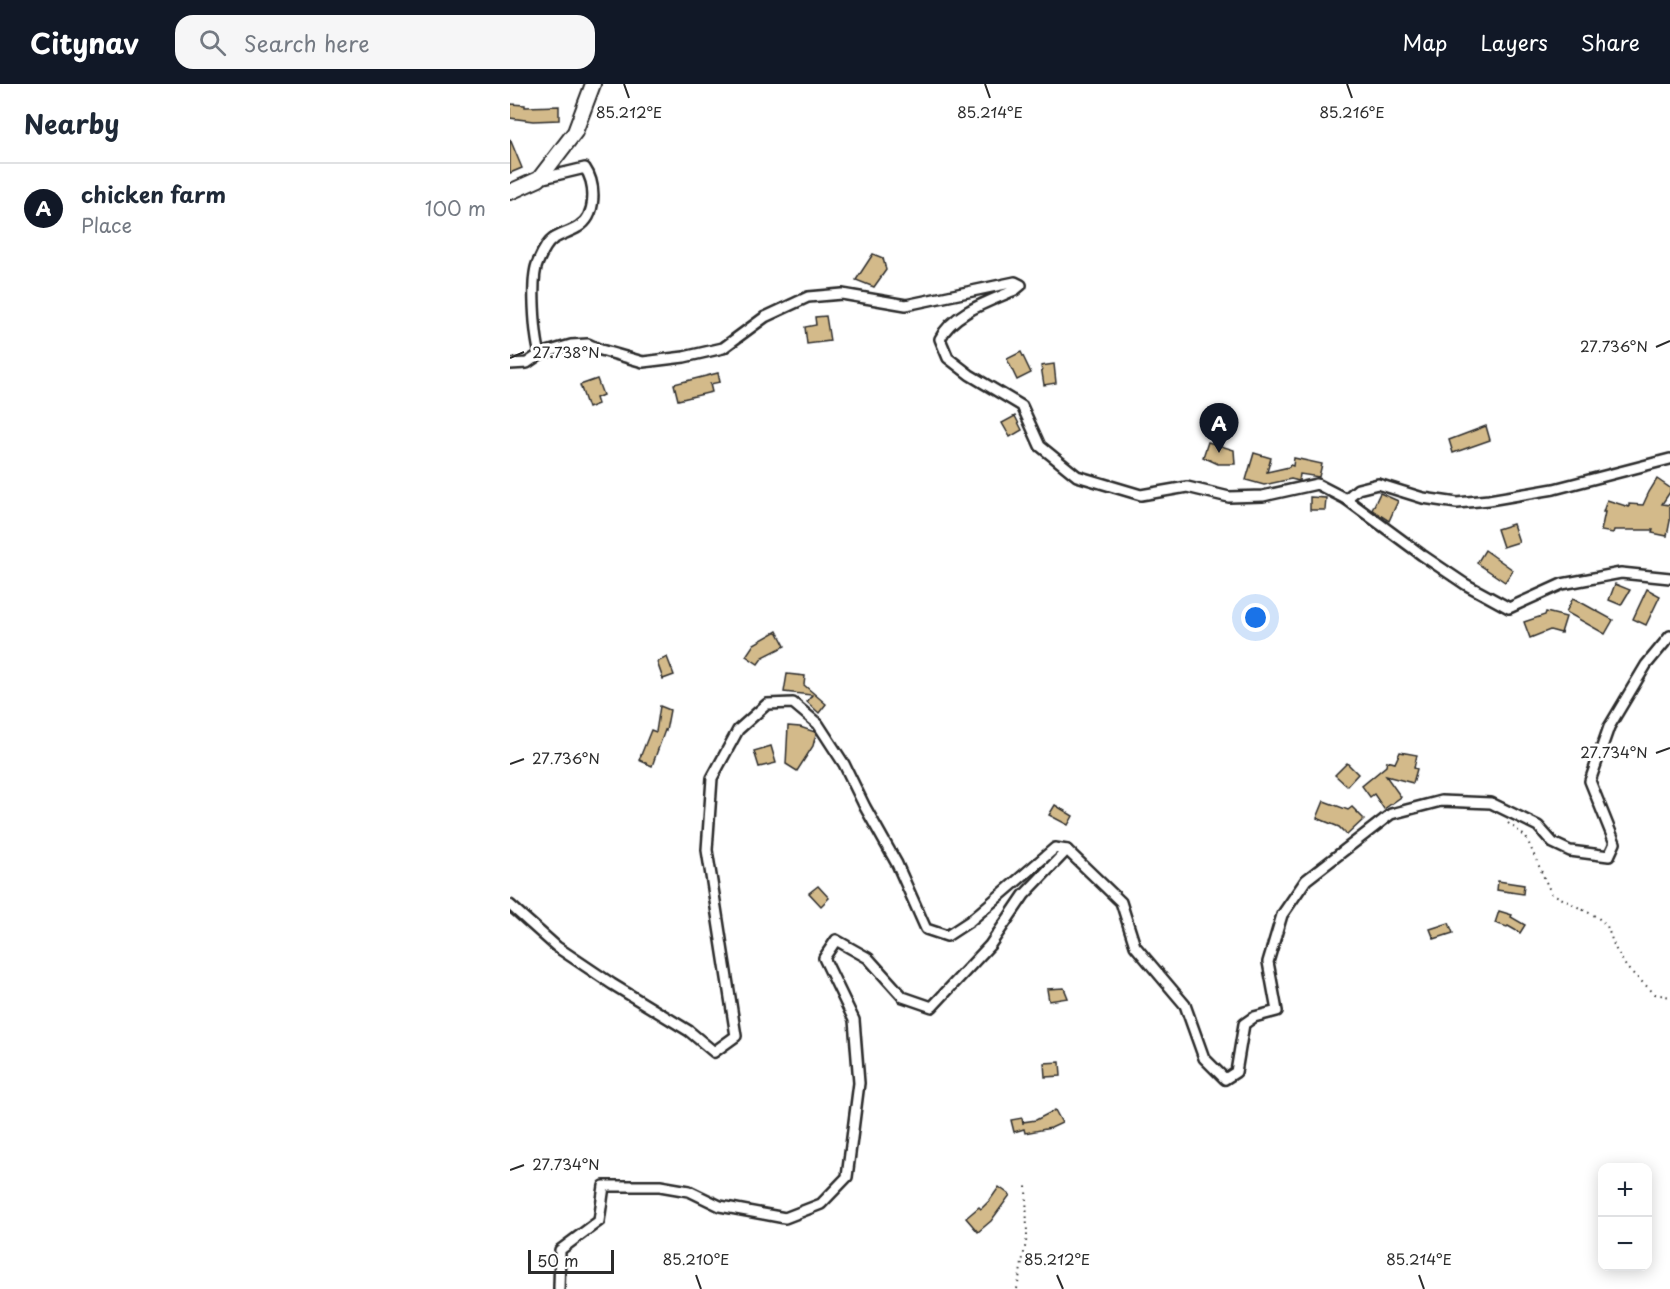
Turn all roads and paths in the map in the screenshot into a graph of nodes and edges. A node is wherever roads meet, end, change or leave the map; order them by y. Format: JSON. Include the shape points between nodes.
{"nodes":[{"id":1,"x":593,"y":84,"type":"edge"},
{"id":2,"x":538,"y":179,"type":"junction"},
{"id":3,"x":510,"y":192,"type":"edge"},
{"id":4,"x":540,"y":354,"type":"junction"},
{"id":5,"x":510,"y":364,"type":"edge"},
{"id":6,"x":1670,"y":459,"type":"edge"},
{"id":7,"x":1346,"y":499,"type":"junction"},
{"id":8,"x":1670,"y":578,"type":"edge"},
{"id":9,"x":1670,"y":636,"type":"edge"},
{"id":10,"x":1506,"y":822,"type":"dead end"},
{"id":11,"x":1067,"y":850,"type":"junction"},
{"id":12,"x":510,"y":905,"type":"edge"},
{"id":13,"x":1670,"y":996,"type":"edge"},
{"id":14,"x":1026,"y":1184,"type":"dead end"},
{"id":15,"x":560,"y":1289,"type":"edge"},
{"id":16,"x":1017,"y":1289,"type":"edge"}],
"edges":[{"from":1,"to":2,"type":"main road","via":[[575,132]]},
{"from":2,"to":3,"type":"main road"},
{"from":2,"to":4,"type":"street","via":[[585,168],[593,195],[590,215],[580,226],[551,240],[534,272]]},
{"from":4,"to":5,"type":"street","via":[[527,363]]},
{"from":4,"to":7,"type":"street","via":[[588,344],[643,362],[684,357],[723,348],[765,317],[808,297],[842,294],[906,305],[1015,282],[1021,285],[1015,290],[956,318],[940,339],[948,358],[1022,406],[1040,446],[1077,476],[1141,495],[1187,487],[1229,497],[1263,496],[1317,484]]},
{"from":6,"to":7,"type":"street","via":[[1554,489],[1489,500],[1457,503],[1423,498],[1378,484],[1358,489]]},
{"from":7,"to":8,"type":"street","via":[[1465,584],[1509,608],[1562,584],[1621,573]]},
{"from":9,"to":11,"type":"street","via":[[1646,665],[1609,727],[1590,781],[1615,843],[1609,856],[1570,851],[1553,843],[1538,826],[1491,802],[1441,801],[1391,814],[1306,880],[1282,915],[1268,962],[1277,1011],[1244,1024],[1236,1072],[1225,1079],[1204,1058],[1185,1005],[1135,946],[1121,902]]},
{"from":10,"to":13,"type":"path","via":[[1526,837],[1551,893],[1597,917],[1607,926],[1627,968],[1655,994]]},
{"from":11,"to":12,"type":"street","via":[[1055,848],[947,936],[926,929],[897,864],[819,724],[793,703],[767,704],[738,730],[712,778],[707,850],[736,1036],[714,1052],[689,1030],[557,948]]},
{"from":11,"to":15,"type":"street","via":[[1024,895],[990,945],[932,1007],[903,997],[868,958],[836,940],[824,958],[854,1020],[859,1083],[847,1177],[821,1204],[785,1218],[720,1206],[689,1191],[660,1186],[604,1186],[599,1221],[560,1250]]},
{"from":14,"to":16,"type":"path","via":[[1027,1237]]}]}
